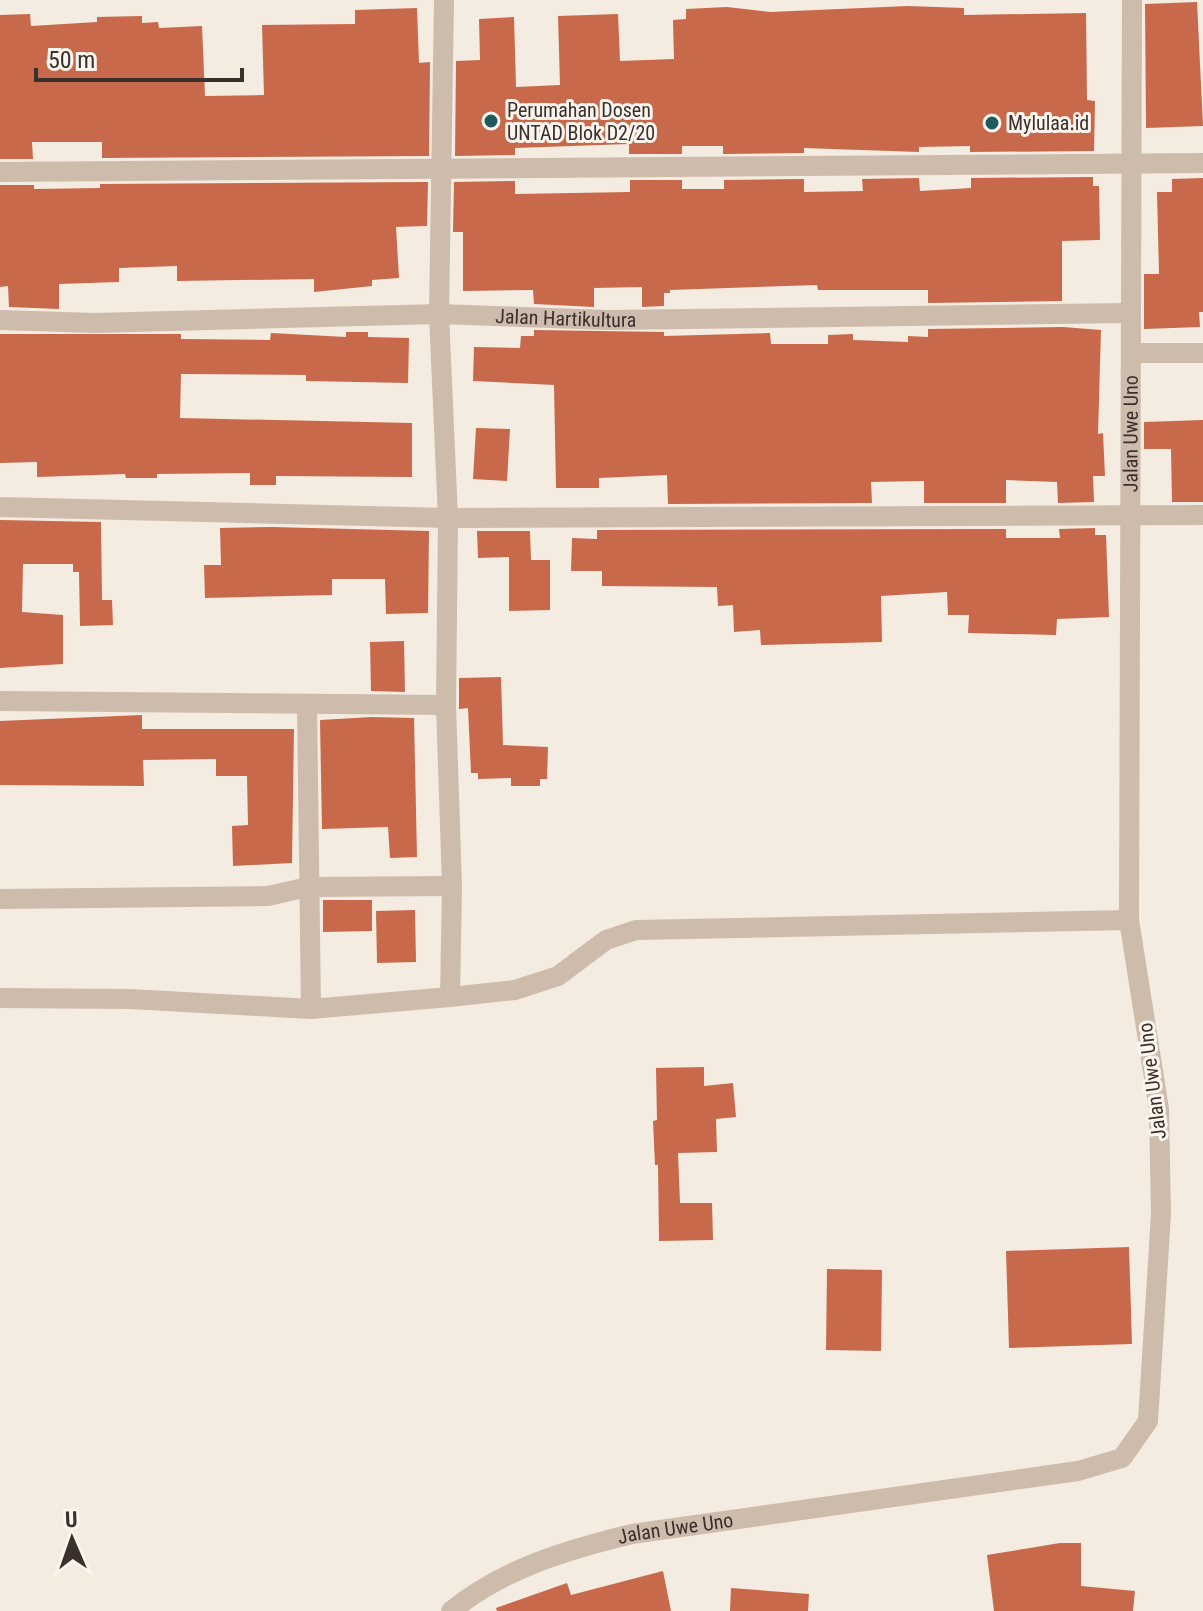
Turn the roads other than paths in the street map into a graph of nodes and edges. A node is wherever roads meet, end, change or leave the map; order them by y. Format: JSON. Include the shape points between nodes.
{"nodes":[{"id":1,"x":444,"y":0,"type":"edge"},
{"id":2,"x":1132,"y":0,"type":"edge"},
{"id":3,"x":1131,"y":162,"type":"junction"},
{"id":4,"x":1203,"y":163,"type":"edge"},
{"id":5,"x":440,"y":171,"type":"junction"},
{"id":6,"x":0,"y":172,"type":"edge"},
{"id":7,"x":1130,"y":313,"type":"junction"},
{"id":8,"x":439,"y":314,"type":"junction"},
{"id":9,"x":0,"y":320,"type":"edge"},
{"id":10,"x":1131,"y":353,"type":"junction"},
{"id":11,"x":1203,"y":353,"type":"edge"},
{"id":12,"x":0,"y":507,"type":"edge"},
{"id":13,"x":1131,"y":515,"type":"junction"},
{"id":14,"x":1203,"y":515,"type":"edge"},
{"id":15,"x":448,"y":518,"type":"junction"},
{"id":16,"x":0,"y":701,"type":"edge"},
{"id":17,"x":307,"y":705,"type":"junction"},
{"id":18,"x":446,"y":705,"type":"junction"},
{"id":19,"x":452,"y":886,"type":"junction"},
{"id":20,"x":308,"y":887,"type":"junction"},
{"id":21,"x":0,"y":899,"type":"edge"},
{"id":22,"x":1129,"y":920,"type":"junction"},
{"id":23,"x":450,"y":997,"type":"junction"},
{"id":24,"x":0,"y":998,"type":"edge"},
{"id":25,"x":311,"y":1009,"type":"junction"},
{"id":26,"x":451,"y":1611,"type":"edge"}],
"edges":[{"from":1,"to":5,"type":"street"},
{"from":2,"to":3,"type":"street","name":"Jalan Uwe Uno"},
{"from":3,"to":4,"type":"street"},
{"from":3,"to":5,"type":"street"},
{"from":3,"to":7,"type":"street","name":"Jalan Uwe Uno"},
{"from":5,"to":6,"type":"street"},
{"from":5,"to":8,"type":"street"},
{"from":7,"to":8,"type":"street","name":"Jalan Hartikultura","via":[[607,320]]},
{"from":7,"to":10,"type":"street","name":"Jalan Uwe Uno"},
{"from":8,"to":9,"type":"street","name":"Jalan Hartikultura","via":[[95,323]]},
{"from":8,"to":15,"type":"street"},
{"from":10,"to":11,"type":"street"},
{"from":10,"to":13,"type":"street","name":"Jalan Uwe Uno"},
{"from":12,"to":15,"type":"street"},
{"from":13,"to":14,"type":"street"},
{"from":13,"to":15,"type":"street"},
{"from":13,"to":22,"type":"street","name":"Jalan Uwe Uno"},
{"from":15,"to":18,"type":"street"},
{"from":16,"to":17,"type":"street"},
{"from":17,"to":18,"type":"street"},
{"from":17,"to":20,"type":"street"},
{"from":18,"to":19,"type":"street"},
{"from":19,"to":20,"type":"street"},
{"from":19,"to":23,"type":"street"},
{"from":20,"to":21,"type":"street","via":[[268,896]]},
{"from":20,"to":25,"type":"street"},
{"from":22,"to":23,"type":"street","via":[[636,930],[606,940],[558,976],[515,990]]},
{"from":22,"to":26,"type":"street","name":"Jalan Uwe Uno","via":[[1159,1109],[1161,1214],[1152,1398],[1148,1421],[1122,1458],[1053,1476],[632,1534],[509,1572]]},
{"from":23,"to":25,"type":"street"},
{"from":24,"to":25,"type":"street"}]}
